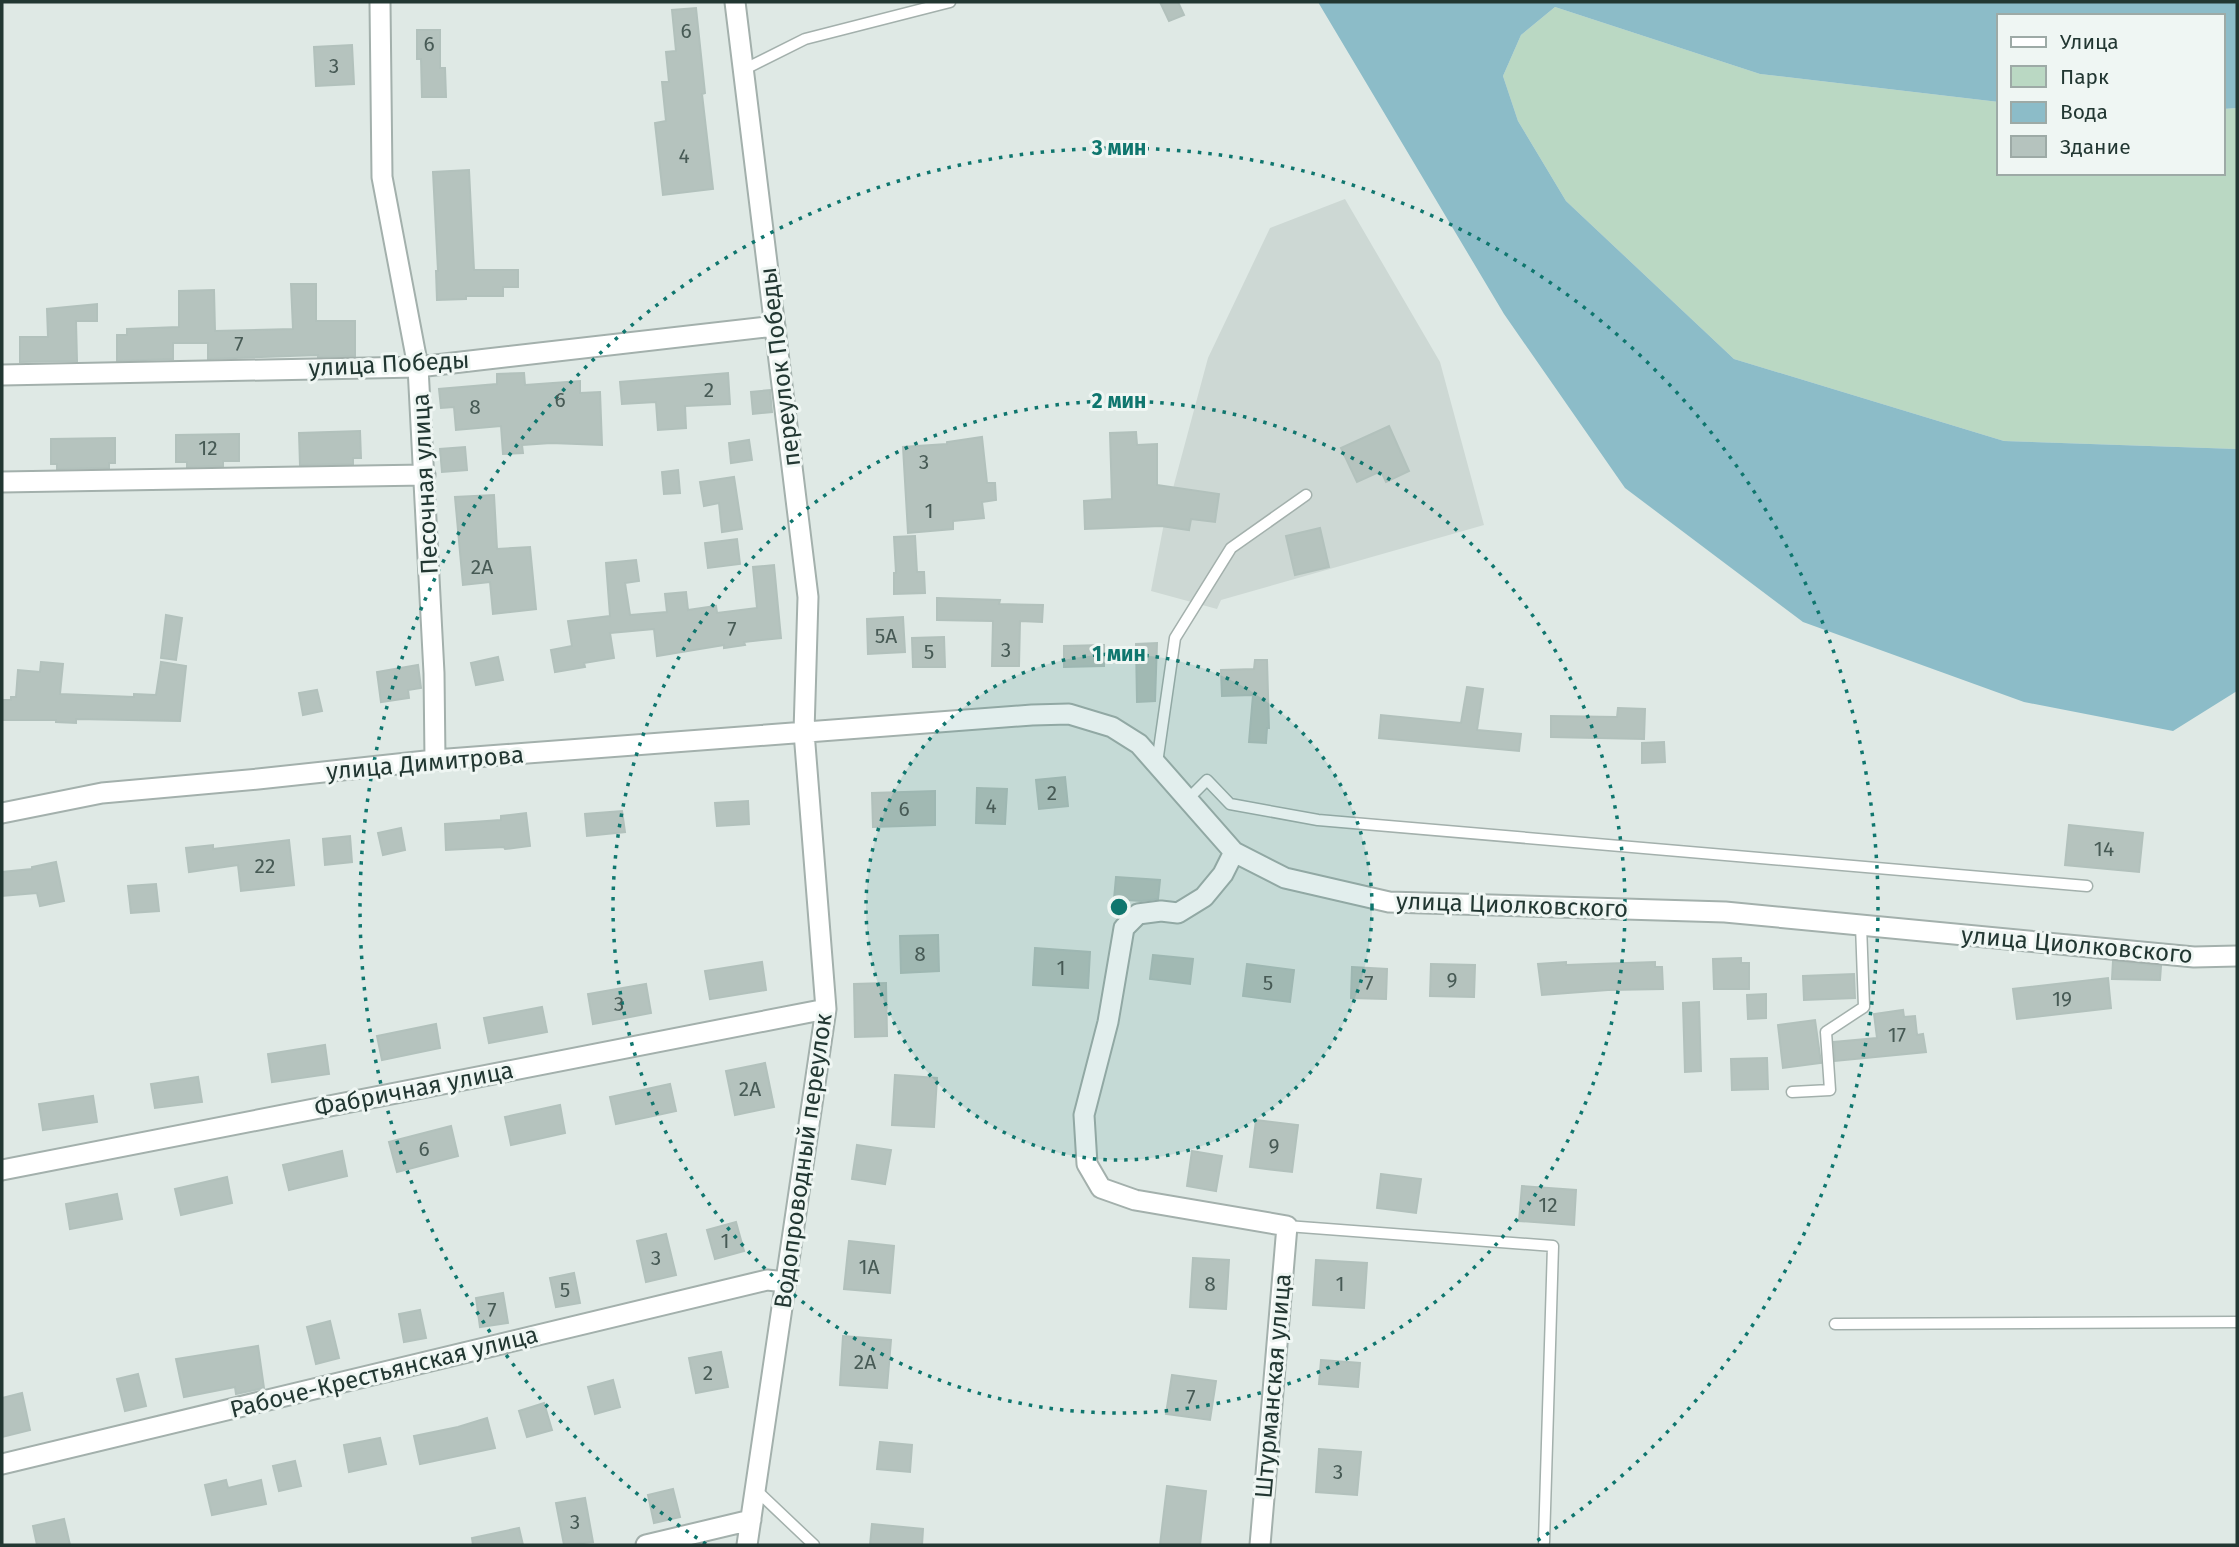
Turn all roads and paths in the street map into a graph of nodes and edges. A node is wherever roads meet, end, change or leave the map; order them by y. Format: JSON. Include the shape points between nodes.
{"nodes":[{"id":1,"x":380,"y":2,"type":"edge"},
{"id":2,"x":735,"y":2,"type":"edge"},
{"id":3,"x":950,"y":2,"type":"edge"},
{"id":4,"x":743,"y":69,"type":"junction"},
{"id":5,"x":775,"y":326,"type":"junction"},
{"id":6,"x":418,"y":367,"type":"junction"},
{"id":7,"x":2,"y":375,"type":"edge"},
{"id":8,"x":425,"y":475,"type":"junction"},
{"id":9,"x":2,"y":482,"type":"edge"},
{"id":10,"x":1306,"y":495,"type":"dead end"},
{"id":11,"x":850,"y":729,"type":"joint"},
{"id":12,"x":804,"y":732,"type":"junction"},
{"id":13,"x":435,"y":760,"type":"junction"},
{"id":14,"x":1157,"y":763,"type":"junction"},
{"id":15,"x":1188,"y":799,"type":"junction"},
{"id":16,"x":2,"y":813,"type":"edge"},
{"id":17,"x":1234,"y":852,"type":"junction"},
{"id":18,"x":2087,"y":886,"type":"dead end"},
{"id":19,"x":1861,"y":925,"type":"junction"},
{"id":20,"x":2237,"y":957,"type":"edge"},
{"id":21,"x":826,"y":1009,"type":"junction"},
{"id":22,"x":1792,"y":1092,"type":"dead end"},
{"id":23,"x":2,"y":1170,"type":"edge"},
{"id":24,"x":1287,"y":1226,"type":"junction"},
{"id":25,"x":777,"y":1281,"type":"junction"},
{"id":26,"x":2237,"y":1322,"type":"edge"},
{"id":27,"x":1835,"y":1324,"type":"dead end"},
{"id":28,"x":2,"y":1464,"type":"edge"},
{"id":29,"x":756,"y":1490,"type":"junction"},
{"id":30,"x":751,"y":1520,"type":"junction"},
{"id":31,"x":1544,"y":1542,"type":"dead end"},
{"id":32,"x":646,"y":1545,"type":"edge"},
{"id":33,"x":747,"y":1545,"type":"edge"},
{"id":34,"x":814,"y":1545,"type":"edge"},
{"id":35,"x":1260,"y":1545,"type":"edge"}],
"edges":[{"from":1,"to":6,"type":"street","name":"Песочная улица","via":[[382,177]]},
{"from":2,"to":4,"type":"street","name":"переулок Победы"},
{"from":3,"to":4,"type":"lane","via":[[805,39]]},
{"from":4,"to":5,"type":"street","name":"переулок Победы"},
{"from":5,"to":6,"type":"street","name":"улица Победы"},
{"from":5,"to":12,"type":"street","name":"переулок Победы","via":[[808,597]]},
{"from":6,"to":7,"type":"street","name":"улица Победы"},
{"from":6,"to":8,"type":"street","name":"Песочная улица"},
{"from":8,"to":9,"type":"street"},
{"from":8,"to":13,"type":"street","name":"Песочная улица"},
{"from":10,"to":14,"type":"lane","via":[[1231,548],[1175,638]]},
{"from":11,"to":12,"type":"street","name":"улица Димитрова"},
{"from":11,"to":14,"type":"street","name":"улица Циолковского","via":[[1069,714],[1112,727],[1139,744]]},
{"from":12,"to":13,"type":"street","name":"улица Димитрова"},
{"from":12,"to":21,"type":"street","name":"Водопроводный переулок"},
{"from":13,"to":16,"type":"street","name":"улица Димитрова","via":[[102,793]]},
{"from":14,"to":15,"type":"street","name":"улица Циолковского"},
{"from":15,"to":17,"type":"street","name":"улица Циолковского"},
{"from":15,"to":18,"type":"lane","via":[[1207,780],[1230,804],[1318,820]]},
{"from":17,"to":19,"type":"street","name":"улица Циолковского","via":[[1285,878],[1388,902],[1725,912]]},
{"from":17,"to":24,"type":"street","via":[[1204,897],[1178,913],[1138,914],[1124,928],[1108,1022],[1084,1115],[1087,1164],[1101,1188],[1135,1200]]},
{"from":19,"to":20,"type":"street","name":"улица Циолковского","via":[[2194,957]]},
{"from":19,"to":22,"type":"lane","via":[[1864,1007],[1826,1032],[1830,1090]]},
{"from":21,"to":23,"type":"street","name":"Фабричная улица"},
{"from":21,"to":25,"type":"street","name":"Водопроводный переулок"},
{"from":24,"to":31,"type":"lane","via":[[1553,1246]]},
{"from":24,"to":35,"type":"street","name":"Штурманская улица"},
{"from":25,"to":28,"type":"street","name":"Рабоче-Крестьянская улица"},
{"from":25,"to":29,"type":"street","name":"Водопроводный переулок"},
{"from":26,"to":27,"type":"lane"},
{"from":29,"to":30,"type":"street","name":"Водопроводный переулок"},
{"from":29,"to":34,"type":"lane"},
{"from":30,"to":32,"type":"street"},
{"from":30,"to":33,"type":"street","name":"Водопроводный переулок"}]}
